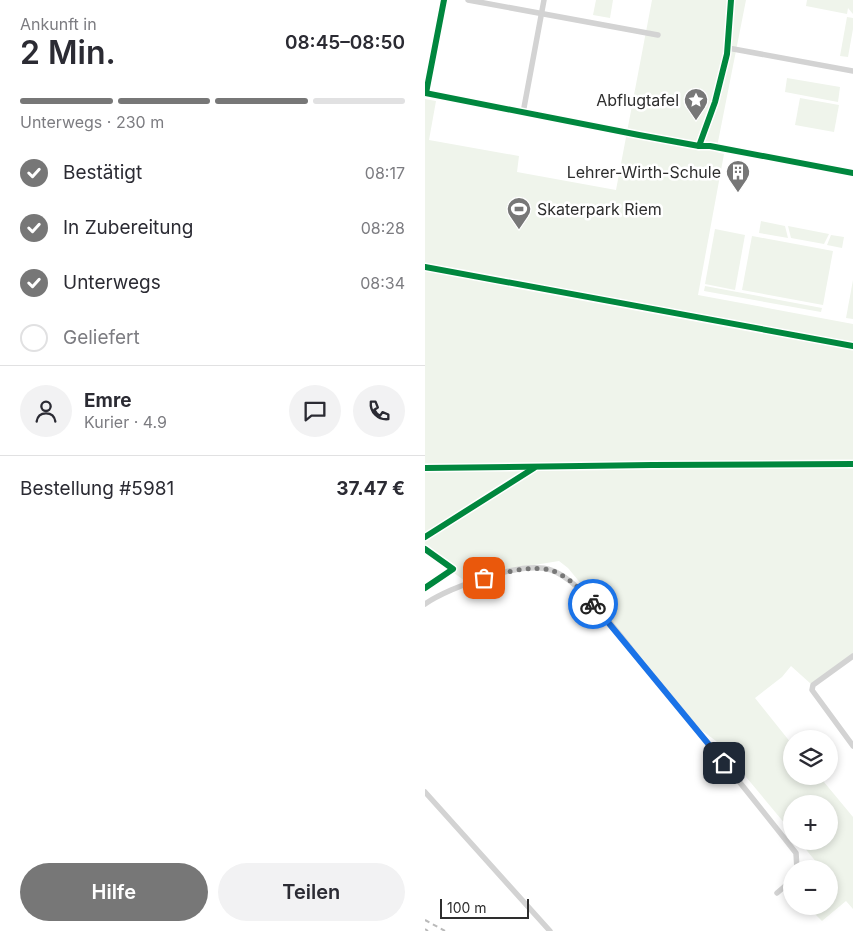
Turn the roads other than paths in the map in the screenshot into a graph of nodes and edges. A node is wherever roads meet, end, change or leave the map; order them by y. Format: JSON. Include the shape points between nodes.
{"nodes":[{"id":1,"x":468,"y":0,"type":"edge"},
{"id":2,"x":544,"y":0,"type":"edge"},
{"id":3,"x":541,"y":14,"type":"junction"},
{"id":4,"x":658,"y":35,"type":"dead end"},
{"id":5,"x":728,"y":48,"type":"dead end"},
{"id":6,"x":853,"y":71,"type":"edge"},
{"id":7,"x":523,"y":113,"type":"dead end"},
{"id":8,"x":425,"y":604,"type":"edge"},
{"id":9,"x":853,"y":656,"type":"edge"},
{"id":10,"x":853,"y":746,"type":"edge"},
{"id":11,"x":425,"y":792,"type":"edge"},
{"id":12,"x":798,"y":860,"type":"edge"},
{"id":13,"x":783,"y":888,"type":"edge"},
{"id":14,"x":777,"y":893,"type":"dead end"},
{"id":15,"x":550,"y":931,"type":"edge"}],
"edges":[{"from":1,"to":3,"type":"street"},
{"from":2,"to":3,"type":"street"},
{"from":3,"to":4,"type":"street"},
{"from":3,"to":7,"type":"street"},
{"from":5,"to":6,"type":"street"},
{"from":8,"to":12,"type":"street","via":[[470,582],[497,574],[536,568],[561,575],[588,597],[796,852]]},
{"from":9,"to":10,"type":"street","via":[[812,690]]},
{"from":11,"to":15,"type":"street"},
{"from":13,"to":14,"type":"street"}]}
